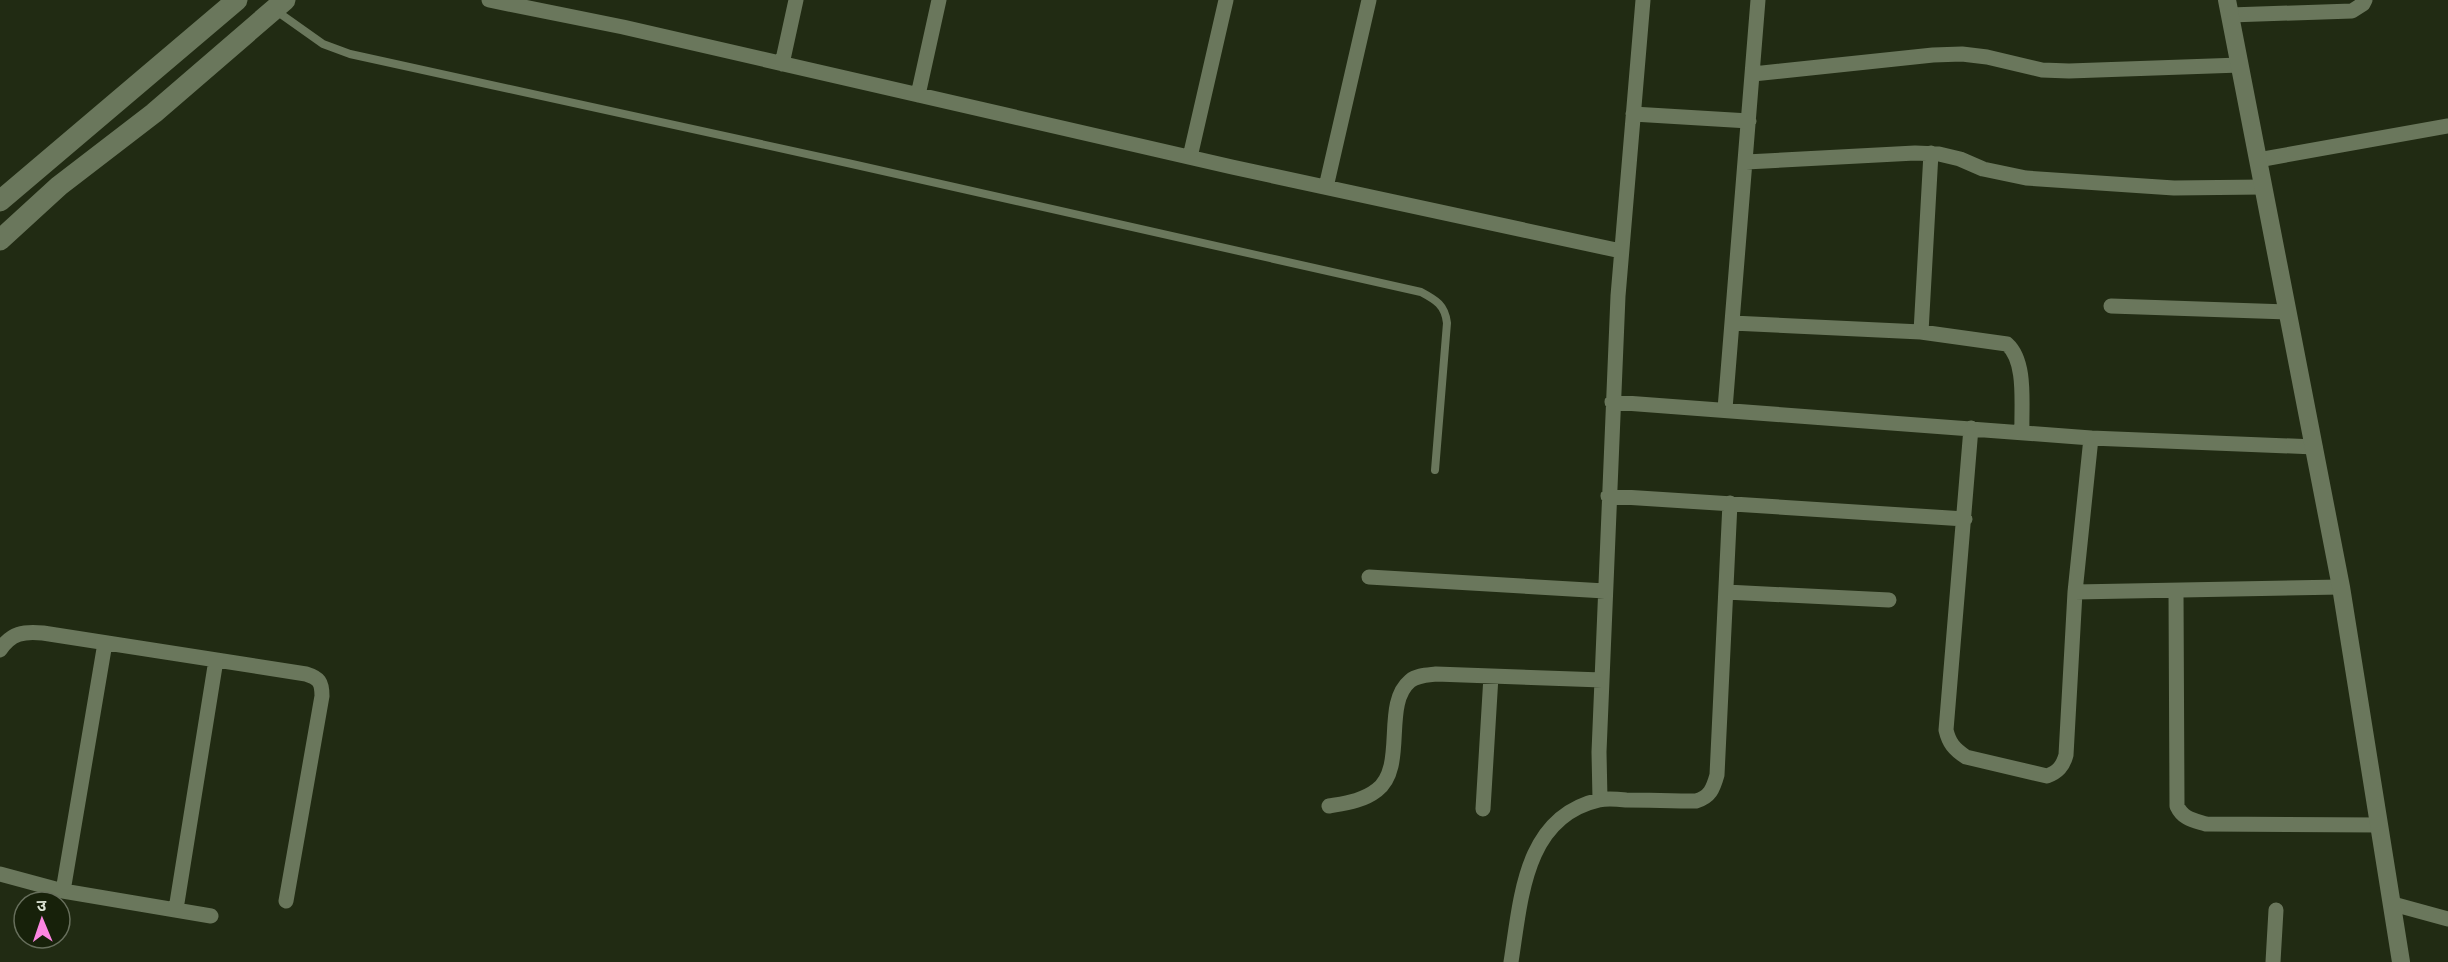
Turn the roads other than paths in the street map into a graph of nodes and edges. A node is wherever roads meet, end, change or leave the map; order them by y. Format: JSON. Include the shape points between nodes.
{"nodes":[{"id":1,"x":237,"y":0,"type":"edge"},
{"id":2,"x":489,"y":0,"type":"edge"},
{"id":3,"x":796,"y":0,"type":"edge"},
{"id":4,"x":939,"y":0,"type":"edge"},
{"id":5,"x":1227,"y":0,"type":"edge"},
{"id":6,"x":1369,"y":0,"type":"edge"},
{"id":7,"x":1640,"y":0,"type":"edge"},
{"id":8,"x":1758,"y":0,"type":"edge"},
{"id":9,"x":2365,"y":0,"type":"edge"},
{"id":10,"x":280,"y":5,"type":"edge"},
{"id":11,"x":2229,"y":7,"type":"edge"},
{"id":12,"x":782,"y":64,"type":"junction"},
{"id":13,"x":2240,"y":65,"type":"junction"},
{"id":14,"x":1753,"y":75,"type":"junction"},
{"id":15,"x":918,"y":95,"type":"junction"},
{"id":16,"x":1633,"y":114,"type":"junction"},
{"id":17,"x":1749,"y":121,"type":"junction"},
{"id":18,"x":2448,"y":126,"type":"edge"},
{"id":19,"x":1931,"y":153,"type":"junction"},
{"id":20,"x":1190,"y":157,"type":"junction"},
{"id":21,"x":2258,"y":160,"type":"junction"},
{"id":22,"x":1746,"y":162,"type":"junction"},
{"id":23,"x":1326,"y":187,"type":"junction"},
{"id":24,"x":2263,"y":187,"type":"junction"},
{"id":25,"x":0,"y":201,"type":"edge"},
{"id":26,"x":7,"y":234,"type":"edge"},
{"id":27,"x":1621,"y":251,"type":"junction"},
{"id":28,"x":2110,"y":306,"type":"dead end"},
{"id":29,"x":2288,"y":312,"type":"junction"},
{"id":30,"x":1732,"y":323,"type":"junction"},
{"id":31,"x":1921,"y":332,"type":"junction"},
{"id":32,"x":1612,"y":402,"type":"junction"},
{"id":33,"x":1725,"y":409,"type":"junction"},
{"id":34,"x":1971,"y":428,"type":"junction"},
{"id":35,"x":2022,"y":432,"type":"junction"},
{"id":36,"x":2091,"y":438,"type":"junction"},
{"id":37,"x":2314,"y":447,"type":"junction"},
{"id":38,"x":1435,"y":470,"type":"dead end"},
{"id":39,"x":1608,"y":496,"type":"junction"},
{"id":40,"x":1730,"y":503,"type":"junction"},
{"id":41,"x":1965,"y":519,"type":"junction"},
{"id":42,"x":1369,"y":577,"type":"dead end"},
{"id":43,"x":2341,"y":587,"type":"junction"},
{"id":44,"x":1605,"y":591,"type":"junction"},
{"id":45,"x":2176,"y":591,"type":"junction"},
{"id":46,"x":1726,"y":592,"type":"junction"},
{"id":47,"x":2074,"y":592,"type":"junction"},
{"id":48,"x":1889,"y":600,"type":"dead end"},
{"id":49,"x":105,"y":643,"type":"junction"},
{"id":50,"x":0,"y":650,"type":"edge"},
{"id":51,"x":216,"y":660,"type":"junction"},
{"id":52,"x":1491,"y":676,"type":"junction"},
{"id":53,"x":1602,"y":680,"type":"junction"},
{"id":54,"x":1600,"y":799,"type":"junction"},
{"id":55,"x":1329,"y":806,"type":"dead end"},
{"id":56,"x":1483,"y":808,"type":"dead end"},
{"id":57,"x":2380,"y":825,"type":"junction"},
{"id":58,"x":0,"y":874,"type":"edge"},
{"id":59,"x":59,"y":890,"type":"edge"},
{"id":60,"x":63,"y":890,"type":"edge"},
{"id":61,"x":72,"y":892,"type":"edge"},
{"id":62,"x":286,"y":901,"type":"dead end"},
{"id":63,"x":2393,"y":904,"type":"junction"},
{"id":64,"x":176,"y":909,"type":"junction"},
{"id":65,"x":2276,"y":910,"type":"dead end"},
{"id":66,"x":211,"y":916,"type":"dead end"},
{"id":67,"x":2448,"y":919,"type":"edge"},
{"id":68,"x":1511,"y":962,"type":"edge"},
{"id":69,"x":2272,"y":962,"type":"edge"},
{"id":70,"x":2401,"y":962,"type":"edge"}],
"edges":[{"from":1,"to":25,"type":"main road"},
{"from":2,"to":12,"type":"street"},
{"from":3,"to":12,"type":"street"},
{"from":4,"to":15,"type":"street"},
{"from":5,"to":20,"type":"street"},
{"from":6,"to":23,"type":"street"},
{"from":7,"to":16,"type":"street"},
{"from":8,"to":14,"type":"street"},
{"from":9,"to":11,"type":"street","via":[[2352,11]]},
{"from":10,"to":26,"type":"main road","via":[[154,113],[59,186]]},
{"from":10,"to":38,"type":"lane","via":[[323,44],[350,54],[1421,292],[1437,300],[1446,312],[1447,323]]},
{"from":11,"to":13,"type":"street"},
{"from":12,"to":15,"type":"street"},
{"from":13,"to":14,"type":"street","via":[[2069,71],[2042,70],[1979,56],[1933,55]]},
{"from":13,"to":21,"type":"street"},
{"from":14,"to":17,"type":"street"},
{"from":15,"to":20,"type":"street"},
{"from":16,"to":17,"type":"street"},
{"from":16,"to":27,"type":"street"},
{"from":17,"to":22,"type":"street"},
{"from":18,"to":21,"type":"street"},
{"from":19,"to":22,"type":"street"},
{"from":19,"to":24,"type":"street","via":[[2026,178],[2174,188]]},
{"from":19,"to":31,"type":"street"},
{"from":20,"to":23,"type":"street"},
{"from":21,"to":24,"type":"street"},
{"from":22,"to":30,"type":"street"},
{"from":23,"to":27,"type":"street"},
{"from":24,"to":29,"type":"street"},
{"from":27,"to":32,"type":"street"},
{"from":28,"to":29,"type":"street"},
{"from":29,"to":37,"type":"street"},
{"from":30,"to":31,"type":"street"},
{"from":30,"to":33,"type":"street"},
{"from":31,"to":35,"type":"street","via":[[1994,341],[2015,351],[2020,363]]},
{"from":32,"to":33,"type":"street"},
{"from":32,"to":39,"type":"street"},
{"from":33,"to":34,"type":"street"},
{"from":34,"to":35,"type":"street"},
{"from":34,"to":41,"type":"street"},
{"from":35,"to":36,"type":"street"},
{"from":36,"to":37,"type":"street"},
{"from":36,"to":47,"type":"street"},
{"from":37,"to":43,"type":"street"},
{"from":39,"to":40,"type":"street"},
{"from":39,"to":44,"type":"street"},
{"from":40,"to":41,"type":"street"},
{"from":40,"to":46,"type":"street"},
{"from":41,"to":47,"type":"street","via":[[1946,730],[1955,750],[1966,757],[2047,776],[2063,764]]},
{"from":42,"to":44,"type":"street"},
{"from":43,"to":45,"type":"street"},
{"from":43,"to":57,"type":"street"},
{"from":44,"to":53,"type":"street"},
{"from":45,"to":47,"type":"street"},
{"from":45,"to":57,"type":"street","via":[[2180,813],[2206,824]]},
{"from":46,"to":48,"type":"street"},
{"from":46,"to":54,"type":"street","via":[[1717,775],[1713,789],[1705,799],[1696,801]]},
{"from":49,"to":50,"type":"street","via":[[24,632],[11,637]]},
{"from":49,"to":51,"type":"street"},
{"from":49,"to":60,"type":"street"},
{"from":51,"to":62,"type":"street","via":[[306,674],[322,685]]},
{"from":51,"to":64,"type":"street"},
{"from":52,"to":53,"type":"street"},
{"from":52,"to":55,"type":"street","via":[[1437,674],[1410,680],[1400,693],[1390,771],[1379,789],[1362,800]]},
{"from":52,"to":56,"type":"street"},
{"from":53,"to":54,"type":"street"},
{"from":54,"to":68,"type":"street","via":[[1562,814],[1532,858],[1523,887]]},
{"from":57,"to":63,"type":"street"},
{"from":58,"to":59,"type":"street"},
{"from":61,"to":64,"type":"street"},
{"from":63,"to":67,"type":"street"},
{"from":63,"to":70,"type":"street"},
{"from":64,"to":66,"type":"street"},
{"from":65,"to":69,"type":"street"}]}
